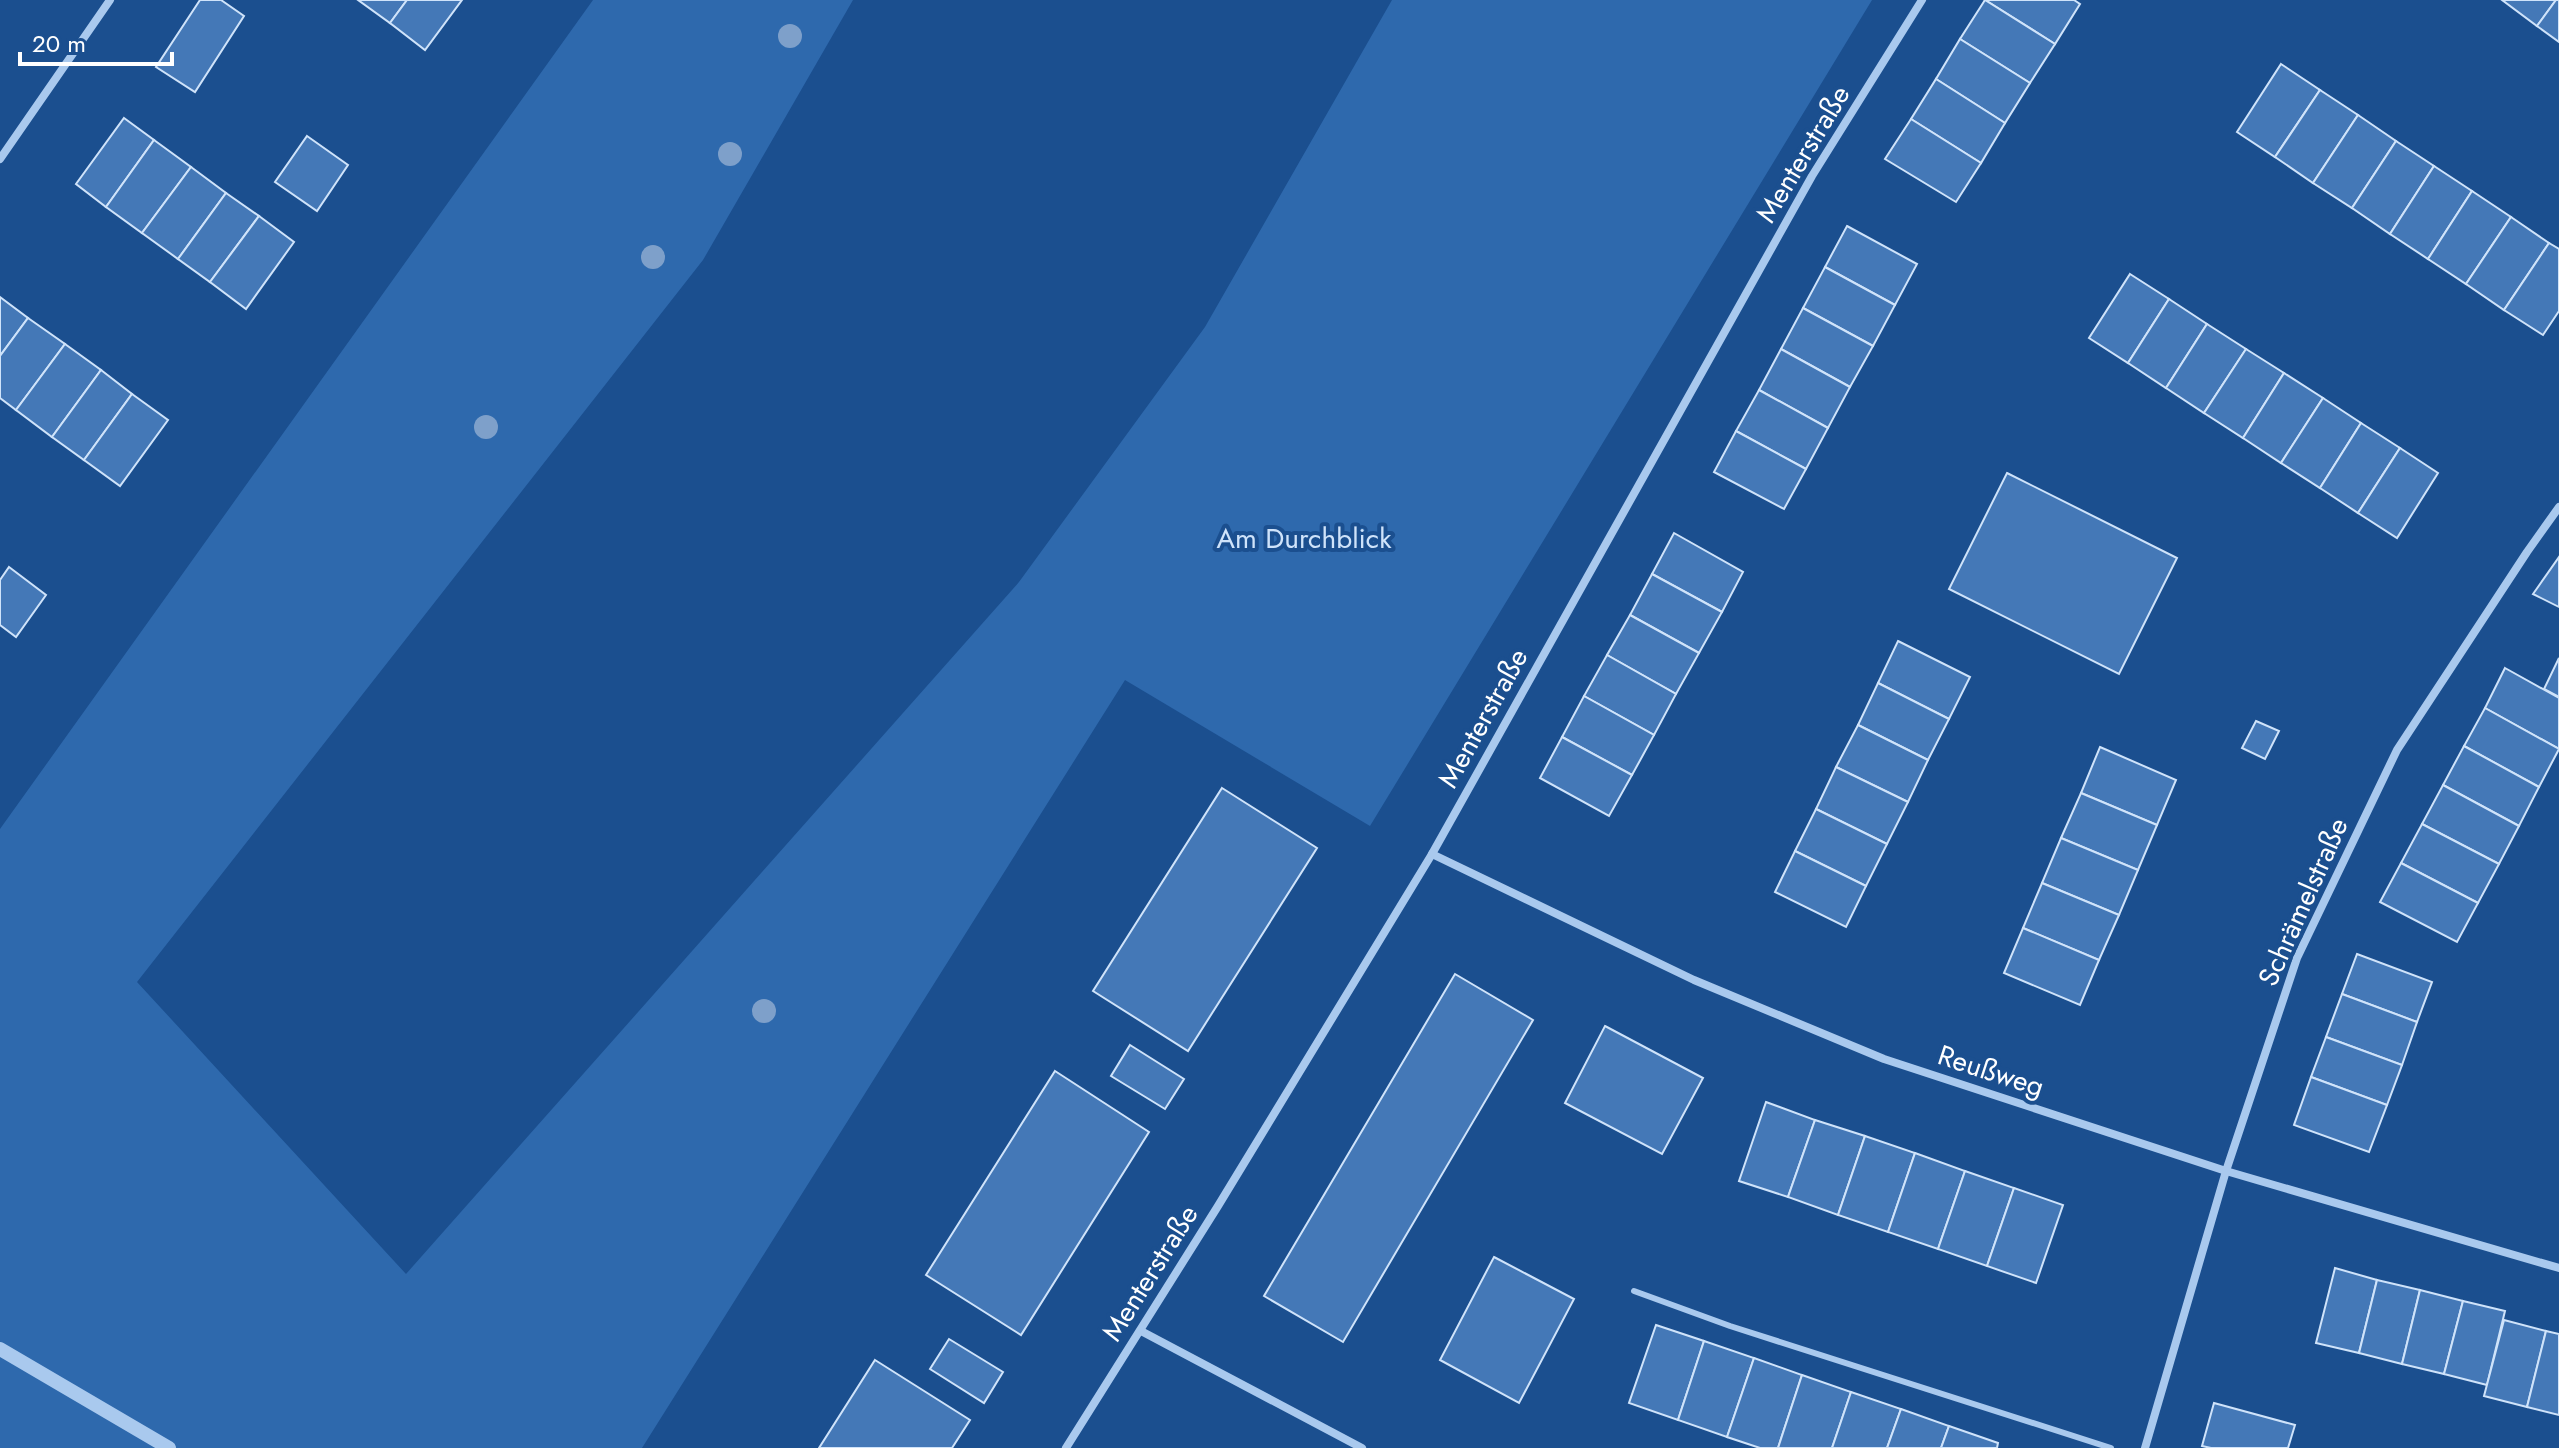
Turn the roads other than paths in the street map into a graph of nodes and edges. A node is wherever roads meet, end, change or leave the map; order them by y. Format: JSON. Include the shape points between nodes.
{"nodes":[{"id":1,"x":110,"y":0,"type":"edge"},
{"id":2,"x":1922,"y":0,"type":"edge"},
{"id":3,"x":0,"y":159,"type":"edge"},
{"id":4,"x":2559,"y":507,"type":"edge"},
{"id":5,"x":1432,"y":854,"type":"junction"},
{"id":6,"x":2226,"y":1171,"type":"junction"},
{"id":7,"x":2559,"y":1268,"type":"edge"},
{"id":8,"x":1634,"y":1291,"type":"dead end"},
{"id":9,"x":1141,"y":1331,"type":"junction"},
{"id":10,"x":0,"y":1349,"type":"edge"},
{"id":11,"x":169,"y":1448,"type":"edge"},
{"id":12,"x":1066,"y":1448,"type":"edge"},
{"id":13,"x":1362,"y":1448,"type":"edge"},
{"id":14,"x":2111,"y":1448,"type":"edge"},
{"id":15,"x":2145,"y":1448,"type":"edge"}],
"edges":[{"from":1,"to":3,"type":"street"},
{"from":2,"to":5,"type":"street","name":"Menterstraße","via":[[1812,176]]},
{"from":4,"to":6,"type":"street","name":"Schrämelstraße","via":[[2397,750],[2297,958]]},
{"from":5,"to":6,"type":"street","name":"Reußweg","via":[[1694,980],[1884,1059]]},
{"from":5,"to":9,"type":"street","name":"Menterstraße"},
{"from":6,"to":7,"type":"street","name":"Reußweg"},
{"from":6,"to":15,"type":"street","name":"Schrämelstraße"},
{"from":8,"to":14,"type":"lane"},
{"from":9,"to":12,"type":"street","name":"Menterstraße"},
{"from":9,"to":13,"type":"street"},
{"from":10,"to":11,"type":"street"}]}
